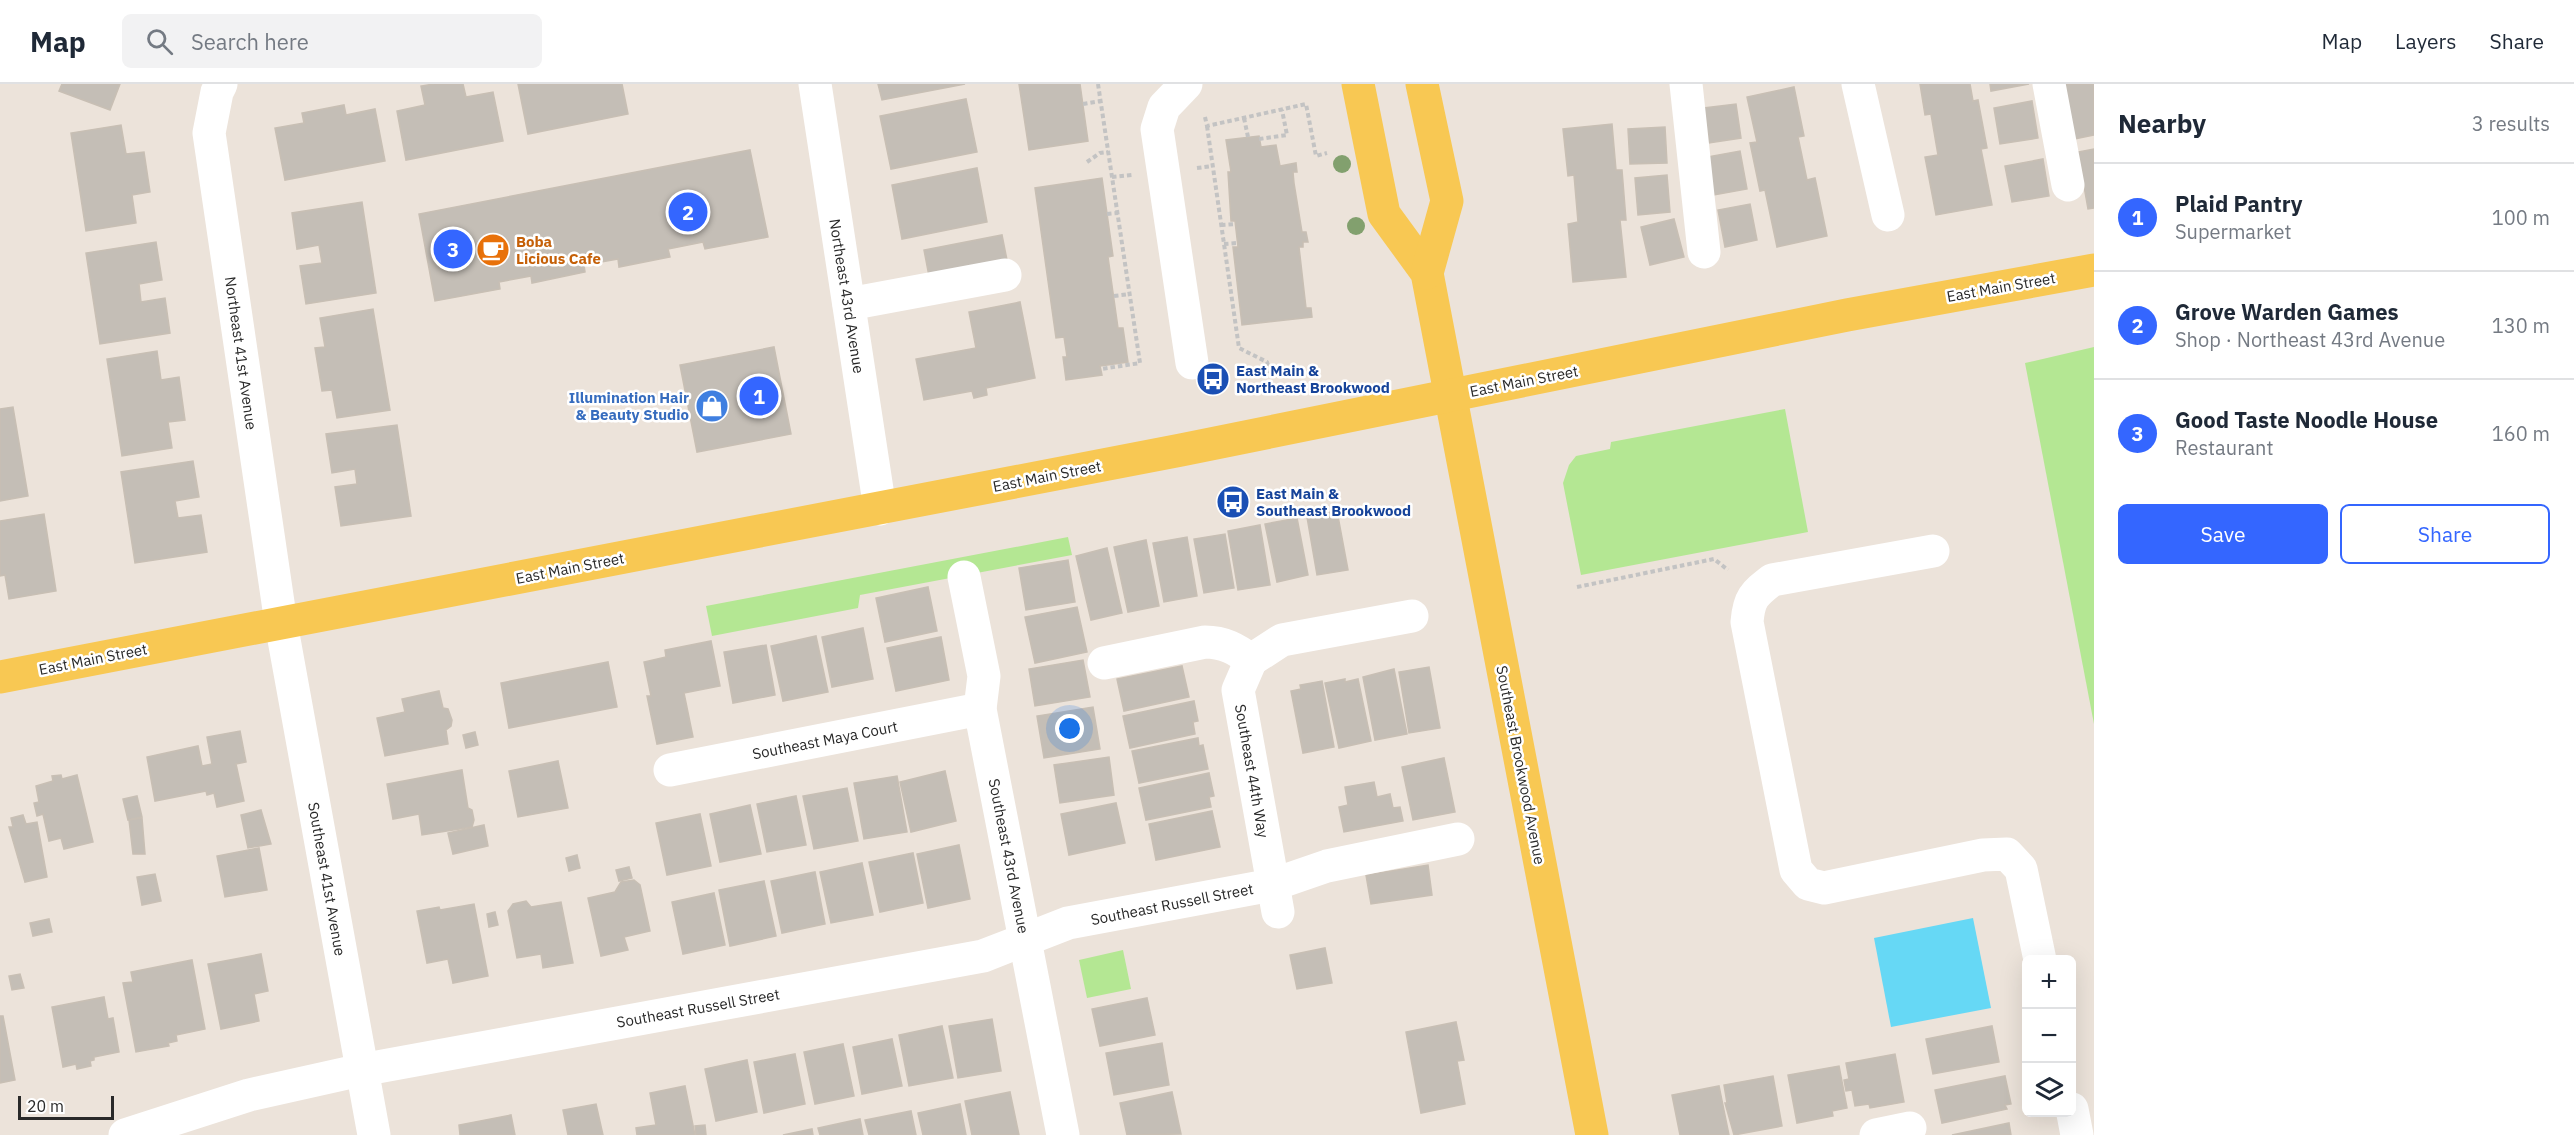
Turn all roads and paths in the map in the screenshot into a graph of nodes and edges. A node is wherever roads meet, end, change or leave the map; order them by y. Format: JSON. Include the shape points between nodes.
{"nodes":[{"id":1,"x":221,"y":84,"type":"edge"},
{"id":2,"x":815,"y":84,"type":"edge"},
{"id":3,"x":1098,"y":84,"type":"edge"},
{"id":4,"x":1186,"y":84,"type":"edge"},
{"id":5,"x":1358,"y":84,"type":"edge"},
{"id":6,"x":1422,"y":84,"type":"edge"},
{"id":7,"x":1686,"y":84,"type":"edge"},
{"id":8,"x":1858,"y":84,"type":"edge"},
{"id":9,"x":2049,"y":84,"type":"edge"},
{"id":10,"x":1101,"y":101,"type":"junction"},
{"id":11,"x":1083,"y":104,"type":"dead end"},
{"id":12,"x":1282,"y":110,"type":"junction"},
{"id":13,"x":1205,"y":117,"type":"dead end"},
{"id":14,"x":1244,"y":118,"type":"junction"},
{"id":15,"x":1207,"y":126,"type":"junction"},
{"id":16,"x":1248,"y":137,"type":"dead end"},
{"id":17,"x":1259,"y":140,"type":"dead end"},
{"id":18,"x":1108,"y":152,"type":"junction"},
{"id":19,"x":1327,"y":153,"type":"dead end"},
{"id":20,"x":1087,"y":162,"type":"dead end"},
{"id":21,"x":2068,"y":185,"type":"dead end"},
{"id":22,"x":1118,"y":213,"type":"junction"},
{"id":23,"x":1107,"y":214,"type":"dead end"},
{"id":24,"x":1888,"y":215,"type":"dead end"},
{"id":25,"x":1235,"y":224,"type":"dead end"},
{"id":26,"x":1221,"y":225,"type":"junction"},
{"id":27,"x":1237,"y":243,"type":"dead end"},
{"id":28,"x":1224,"y":244,"type":"junction"},
{"id":29,"x":1704,"y":252,"type":"dead end"},
{"id":30,"x":2094,"y":270,"type":"edge"},
{"id":31,"x":1427,"y":273,"type":"junction"},
{"id":32,"x":1005,"y":275,"type":"dead end"},
{"id":33,"x":1130,"y":294,"type":"junction"},
{"id":34,"x":1114,"y":296,"type":"dead end"},
{"id":35,"x":849,"y":304,"type":"junction"},
{"id":36,"x":1192,"y":363,"type":"dead end"},
{"id":37,"x":1101,"y":369,"type":"dead end"},
{"id":38,"x":1270,"y":373,"type":"dead end"},
{"id":39,"x":1450,"y":396,"type":"junction"},
{"id":40,"x":880,"y":509,"type":"junction"},
{"id":41,"x":1933,"y":551,"type":"dead end"},
{"id":42,"x":1728,"y":570,"type":"dead end"},
{"id":43,"x":964,"y":578,"type":"dead end"},
{"id":44,"x":1577,"y":587,"type":"dead end"},
{"id":45,"x":1412,"y":616,"type":"dead end"},
{"id":46,"x":281,"y":623,"type":"junction"},
{"id":47,"x":1251,"y":660,"type":"junction"},
{"id":48,"x":1104,"y":663,"type":"dead end"},
{"id":49,"x":0,"y":677,"type":"edge"},
{"id":50,"x":981,"y":709,"type":"junction"},
{"id":51,"x":670,"y":770,"type":"dead end"},
{"id":52,"x":1458,"y":839,"type":"dead end"},
{"id":53,"x":1275,"y":898,"type":"junction"},
{"id":54,"x":1025,"y":938,"type":"junction"},
{"id":55,"x":2039,"y":955,"type":"edge"},
{"id":56,"x":362,"y":1070,"type":"junction"},
{"id":57,"x":1910,"y":1128,"type":"dead end"},
{"id":58,"x":125,"y":1135,"type":"edge"},
{"id":59,"x":374,"y":1135,"type":"edge"},
{"id":60,"x":1063,"y":1135,"type":"edge"},
{"id":61,"x":1592,"y":1135,"type":"edge"},
{"id":62,"x":1876,"y":1135,"type":"edge"}],
"edges":[{"from":1,"to":46,"type":"street","name":"Northeast 41st Avenue","via":[[209,133]]},
{"from":2,"to":35,"type":"street","name":"Northeast 43rd Avenue"},
{"from":3,"to":10,"type":"path"},
{"from":4,"to":36,"type":"street","via":[[1164,106],[1157,129]]},
{"from":5,"to":31,"type":"main road","via":[[1384,214]]},
{"from":6,"to":31,"type":"main road","via":[[1447,201]]},
{"from":7,"to":29,"type":"street"},
{"from":8,"to":24,"type":"street"},
{"from":9,"to":21,"type":"street"},
{"from":10,"to":11,"type":"path"},
{"from":10,"to":18,"type":"path"},
{"from":12,"to":14,"type":"path"},
{"from":12,"to":17,"type":"path","via":[[1287,135]]},
{"from":12,"to":19,"type":"path","via":[[1306,104],[1316,156]]},
{"from":13,"to":15,"type":"path"},
{"from":14,"to":15,"type":"path"},
{"from":14,"to":16,"type":"path"},
{"from":15,"to":26,"type":"path"},
{"from":18,"to":20,"type":"path"},
{"from":18,"to":22,"type":"path"},
{"from":22,"to":23,"type":"path"},
{"from":22,"to":33,"type":"path"},
{"from":25,"to":26,"type":"path"},
{"from":26,"to":28,"type":"path"},
{"from":27,"to":28,"type":"path"},
{"from":28,"to":38,"type":"path","via":[[1239,348],[1267,362]]},
{"from":30,"to":39,"type":"main road","name":"East Main Street","via":[[1847,315]]},
{"from":31,"to":39,"type":"main road","name":"Southeast Brookwood Avenue"},
{"from":32,"to":35,"type":"street"},
{"from":33,"to":34,"type":"path"},
{"from":33,"to":37,"type":"path","via":[[1140,363]]},
{"from":35,"to":40,"type":"street","name":"Northeast 43rd Avenue"},
{"from":39,"to":40,"type":"main road","name":"East Main Street"},
{"from":39,"to":61,"type":"main road","name":"Southeast Brookwood Avenue"},
{"from":40,"to":46,"type":"main road","name":"East Main Street"},
{"from":41,"to":55,"type":"street","via":[[1772,580],[1754,594],[1748,622],[1797,870],[1808,884],[1824,888],[1983,855],[2007,854],[2021,869]]},
{"from":42,"to":44,"type":"path","via":[[1714,559]]},
{"from":43,"to":50,"type":"street","name":"Southeast 43rd Avenue","via":[[984,676]]},
{"from":45,"to":47,"type":"street","via":[[1282,640]]},
{"from":46,"to":49,"type":"main road","name":"East Main Street"},
{"from":46,"to":56,"type":"street","name":"Southeast 41st Avenue"},
{"from":47,"to":48,"type":"street","via":[[1219,642],[1205,642]]},
{"from":47,"to":53,"type":"street","name":"Southeast 44th Way","via":[[1238,690]]},
{"from":50,"to":51,"type":"street","name":"Southeast Maya Court"},
{"from":50,"to":54,"type":"street","name":"Southeast 43rd Avenue"},
{"from":52,"to":53,"type":"street","name":"Southeast Russell Street","via":[[1327,866]]},
{"from":53,"to":54,"type":"street","name":"Southeast Russell Street","via":[[1068,923]]},
{"from":54,"to":56,"type":"street","name":"Southeast Russell Street","via":[[983,956]]},
{"from":54,"to":60,"type":"street","name":"Southeast 43rd Avenue"},
{"from":56,"to":58,"type":"street","name":"Southeast Russell Street","via":[[249,1095]]},
{"from":56,"to":59,"type":"street","name":"Southeast 41st Avenue"},
{"from":57,"to":62,"type":"street"}]}
